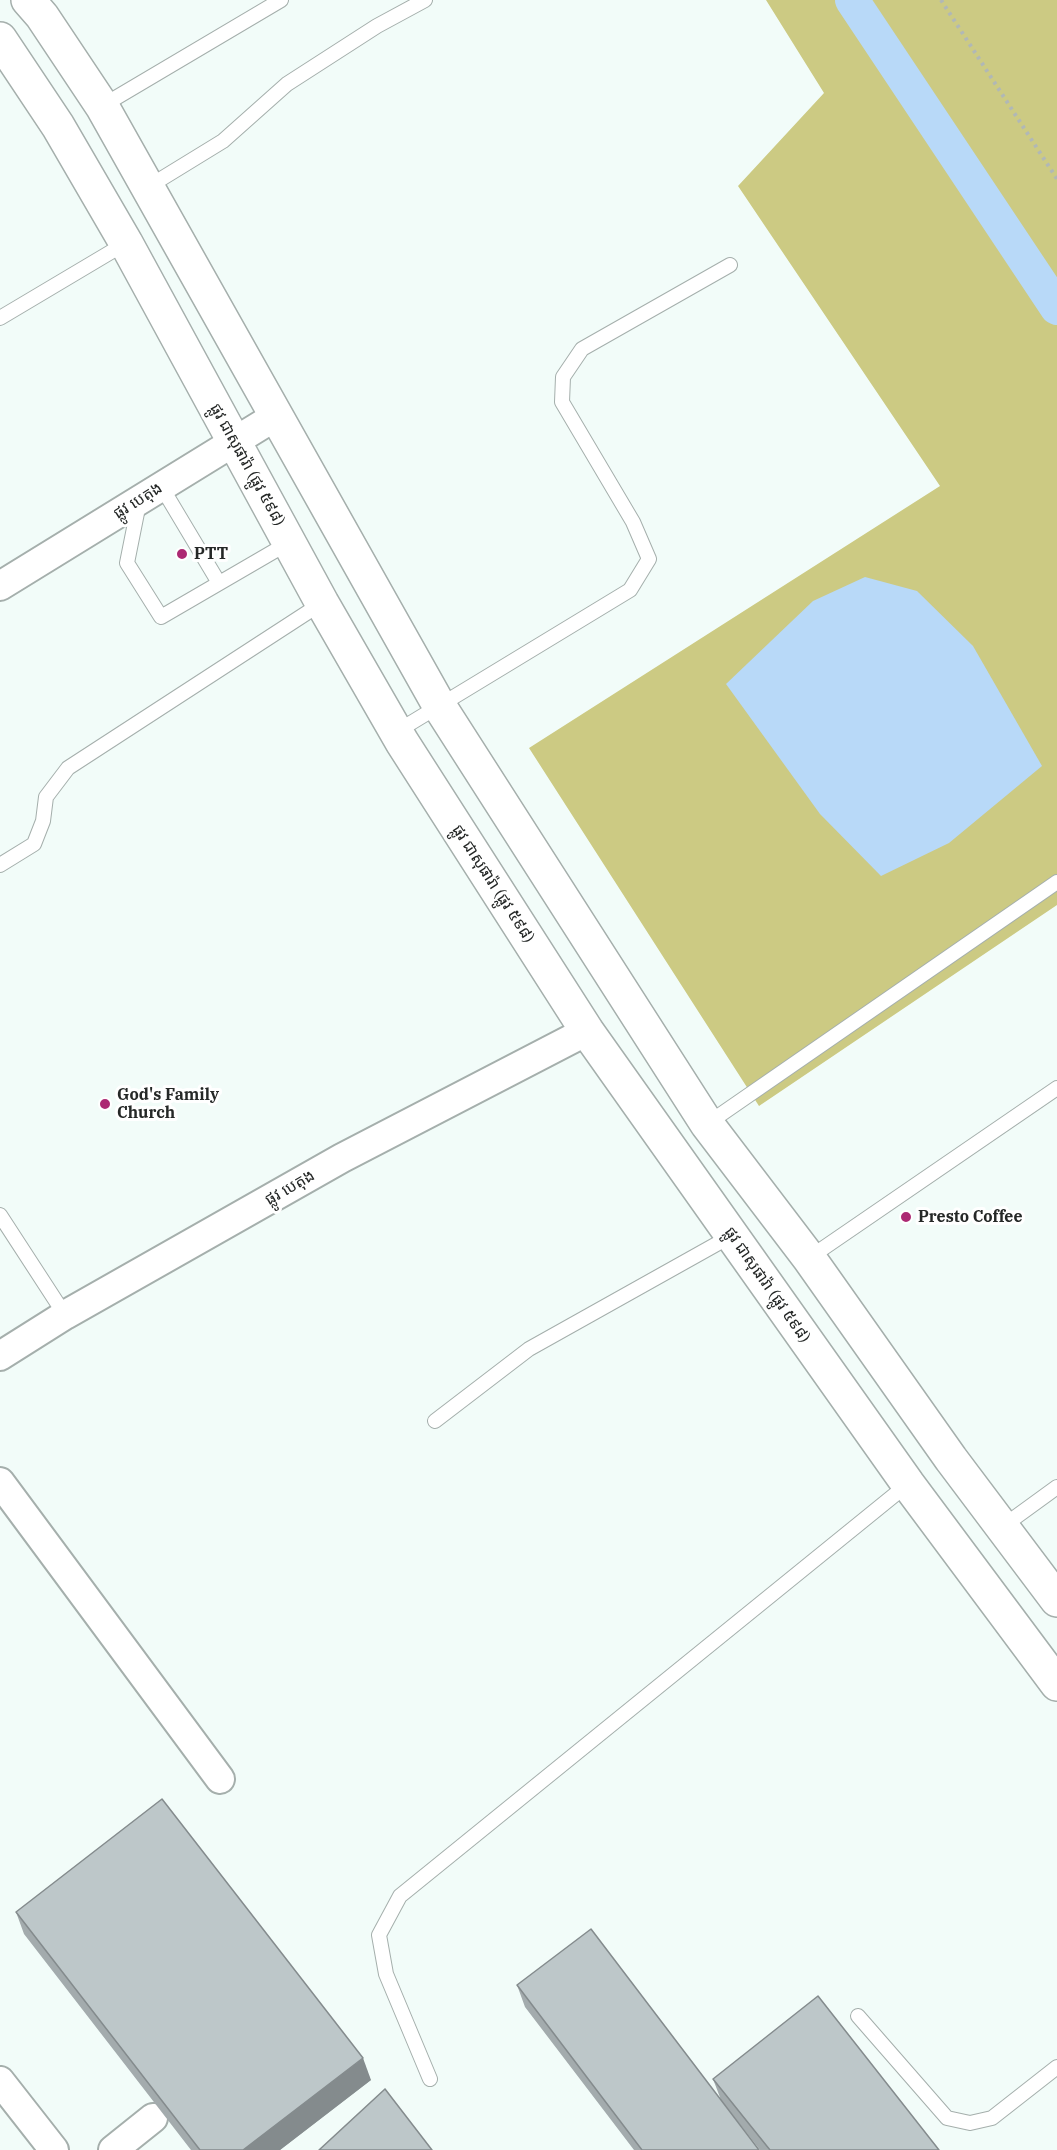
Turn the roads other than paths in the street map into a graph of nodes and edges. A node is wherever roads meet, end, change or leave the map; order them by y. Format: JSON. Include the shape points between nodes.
{"nodes":[{"id":1,"x":28,"y":0,"type":"edge"},
{"id":2,"x":281,"y":0,"type":"edge"},
{"id":3,"x":425,"y":0,"type":"edge"},
{"id":4,"x":0,"y":39,"type":"edge"},
{"id":5,"x":102,"y":106,"type":"junction"},
{"id":6,"x":148,"y":187,"type":"junction"},
{"id":7,"x":126,"y":243,"type":"junction"},
{"id":8,"x":730,"y":266,"type":"dead end"},
{"id":9,"x":0,"y":318,"type":"edge"},
{"id":10,"x":276,"y":416,"type":"junction"},
{"id":11,"x":235,"y":441,"type":"junction"},
{"id":12,"x":151,"y":493,"type":"junction"},
{"id":13,"x":290,"y":543,"type":"junction"},
{"id":14,"x":219,"y":583,"type":"junction"},
{"id":15,"x":0,"y":586,"type":"edge"},
{"id":16,"x":322,"y":603,"type":"junction"},
{"id":17,"x":440,"y":707,"type":"junction"},
{"id":18,"x":396,"y":732,"type":"junction"},
{"id":19,"x":0,"y":865,"type":"edge"},
{"id":20,"x":1057,"y":882,"type":"edge"},
{"id":21,"x":586,"y":1031,"type":"junction"},
{"id":22,"x":1057,"y":1088,"type":"edge"},
{"id":23,"x":707,"y":1124,"type":"junction"},
{"id":24,"x":0,"y":1215,"type":"edge"},
{"id":25,"x":731,"y":1236,"type":"junction"},
{"id":26,"x":809,"y":1258,"type":"junction"},
{"id":27,"x":65,"y":1315,"type":"junction"},
{"id":28,"x":0,"y":1356,"type":"edge"},
{"id":29,"x":883,"y":1362,"type":"junction"},
{"id":30,"x":843,"y":1392,"type":"junction"},
{"id":31,"x":435,"y":1421,"type":"dead end"},
{"id":32,"x":0,"y":1482,"type":"edge"},
{"id":33,"x":908,"y":1484,"type":"junction"},
{"id":34,"x":1057,"y":1487,"type":"edge"},
{"id":35,"x":1002,"y":1527,"type":"junction"},
{"id":36,"x":1057,"y":1600,"type":"edge"},
{"id":37,"x":1057,"y":1684,"type":"edge"},
{"id":38,"x":220,"y":1779,"type":"dead end"},
{"id":39,"x":858,"y":2016,"type":"dead end"},
{"id":40,"x":1057,"y":2067,"type":"edge"},
{"id":41,"x":430,"y":2079,"type":"dead end"},
{"id":42,"x":0,"y":2081,"type":"edge"},
{"id":43,"x":153,"y":2118,"type":"edge"},
{"id":44,"x":54,"y":2150,"type":"edge"},
{"id":45,"x":113,"y":2150,"type":"edge"}],
"edges":[{"from":1,"to":5,"type":"main road"},
{"from":2,"to":5,"type":"lane"},
{"from":3,"to":6,"type":"lane","via":[[287,84],[223,141]]},
{"from":4,"to":7,"type":"main road","name":"ផ្លូវ ជាសុផារ៉ា (ផ្លូវ ៥៩៨)","via":[[58,126]]},
{"from":5,"to":6,"type":"main road"},
{"from":6,"to":10,"type":"main road"},
{"from":7,"to":9,"type":"lane"},
{"from":7,"to":11,"type":"main road","name":"ផ្លូវ ជាសុផារ៉ា (ផ្លូវ ៥៩៨)"},
{"from":8,"to":17,"type":"lane","via":[[582,349],[563,377],[562,402],[633,522],[648,559],[630,590]]},
{"from":10,"to":11,"type":"street","name":"ផ្លូវ បេតុង"},
{"from":10,"to":17,"type":"main road"},
{"from":11,"to":12,"type":"street","name":"ផ្លូវ បេតុង"},
{"from":11,"to":13,"type":"main road","name":"ផ្លូវ ជាសុផារ៉ា (ផ្លូវ ៥៩៨)"},
{"from":12,"to":14,"type":"lane"},
{"from":12,"to":14,"type":"lane","via":[[127,563],[161,617]]},
{"from":12,"to":15,"type":"street","name":"ផ្លូវ បេតុង"},
{"from":13,"to":14,"type":"lane"},
{"from":13,"to":16,"type":"main road","name":"ផ្លូវ ជាសុផារ៉ា (ផ្លូវ ៥៩៨)"},
{"from":16,"to":18,"type":"main road","name":"ផ្លូវ ជាសុផារ៉ា (ផ្លូវ ៥៩៨)"},
{"from":16,"to":19,"type":"lane","via":[[68,768],[46,797],[43,821],[34,844]]},
{"from":17,"to":18,"type":"lane"},
{"from":17,"to":23,"type":"main road"},
{"from":18,"to":21,"type":"main road","name":"ផ្លូវ ជាសុផារ៉ា (ផ្លូវ ៥៩៨)"},
{"from":20,"to":23,"type":"lane"},
{"from":21,"to":25,"type":"main road","name":"ផ្លូវ ជាសុផារ៉ា (ផ្លូវ ៥៩៨)"},
{"from":21,"to":27,"type":"street","name":"ផ្លូវ បេតុង","via":[[342,1158]]},
{"from":22,"to":26,"type":"lane"},
{"from":23,"to":26,"type":"main road"},
{"from":24,"to":27,"type":"lane"},
{"from":25,"to":30,"type":"main road","name":"ផ្លូវ ជាសុផារ៉ា (ផ្លូវ ៥៩៨)"},
{"from":25,"to":31,"type":"lane","via":[[529,1349]]},
{"from":26,"to":29,"type":"main road"},
{"from":27,"to":28,"type":"street","name":"ផ្លូវ បេតុង"},
{"from":29,"to":30,"type":"main road"},
{"from":29,"to":35,"type":"main road"},
{"from":30,"to":33,"type":"main road","name":"ផ្លូវ ជាសុផារ៉ា (ផ្លូវ ៥៩៨)"},
{"from":32,"to":38,"type":"street"},
{"from":33,"to":37,"type":"main road","name":"ផ្លូវ ជាសុផារ៉ា (ផ្លូវ ៥៩៨)"},
{"from":33,"to":41,"type":"lane","via":[[400,1896],[379,1935],[386,1974]]},
{"from":34,"to":35,"type":"lane"},
{"from":35,"to":36,"type":"main road"},
{"from":39,"to":40,"type":"lane","via":[[947,2118],[970,2123],[992,2118]]},
{"from":42,"to":44,"type":"street"},
{"from":43,"to":45,"type":"street"}]}
